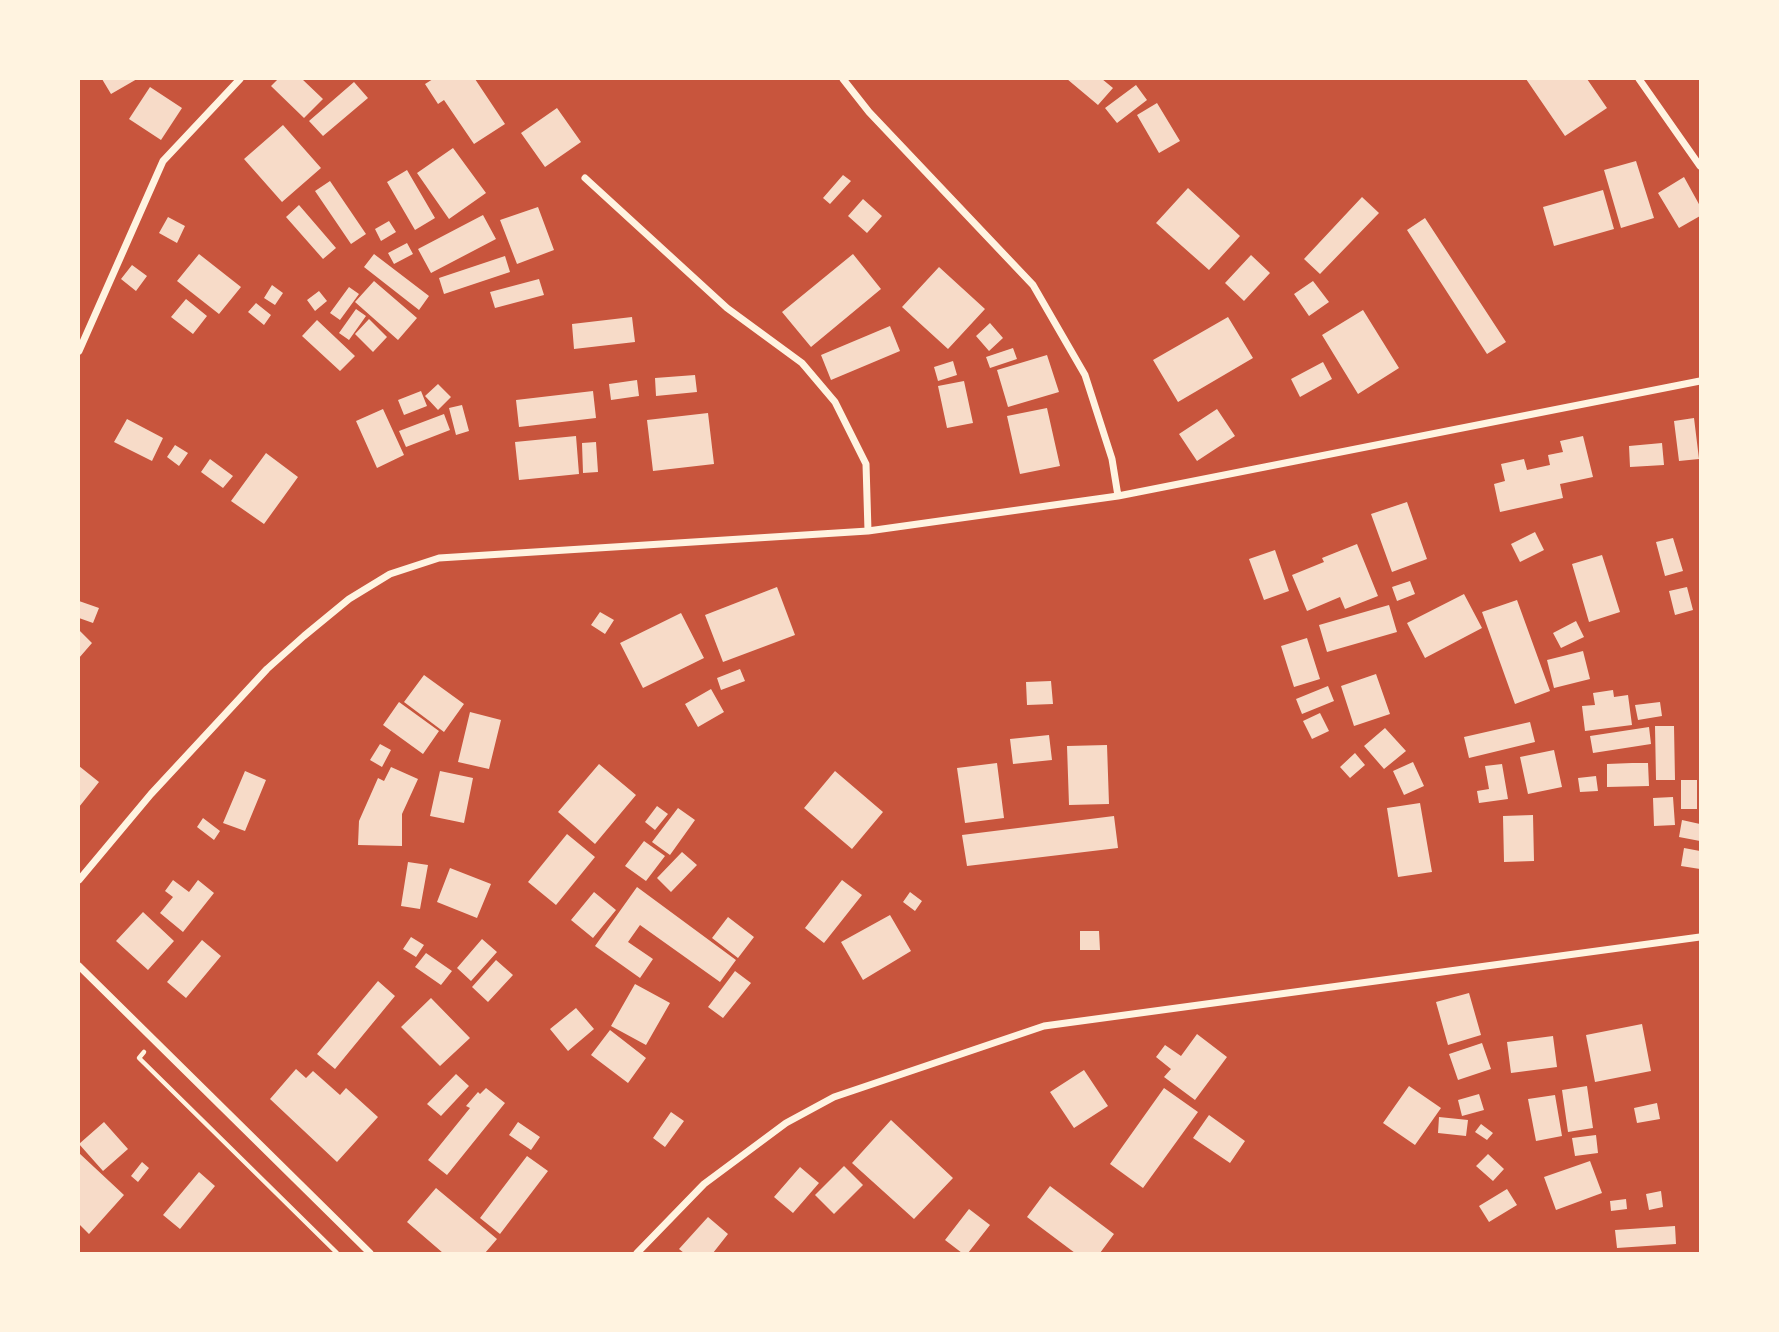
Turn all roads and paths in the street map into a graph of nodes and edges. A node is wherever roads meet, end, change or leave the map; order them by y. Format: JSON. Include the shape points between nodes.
{"nodes":[{"id":1,"x":240,"y":79,"type":"edge"},
{"id":2,"x":843,"y":79,"type":"edge"},
{"id":3,"x":1639,"y":79,"type":"edge"},
{"id":4,"x":1700,"y":166,"type":"edge"},
{"id":5,"x":585,"y":178,"type":"dead end"},
{"id":6,"x":79,"y":351,"type":"edge"},
{"id":7,"x":1700,"y":381,"type":"edge"},
{"id":8,"x":1118,"y":496,"type":"junction"},
{"id":9,"x":868,"y":531,"type":"junction"},
{"id":10,"x":79,"y":880,"type":"edge"},
{"id":11,"x":1700,"y":937,"type":"edge"},
{"id":12,"x":79,"y":967,"type":"edge"},
{"id":13,"x":155,"y":1041,"type":"junction"},
{"id":14,"x":337,"y":1253,"type":"edge"},
{"id":15,"x":370,"y":1253,"type":"edge"},
{"id":16,"x":637,"y":1253,"type":"edge"}],
"edges":[{"from":1,"to":6,"type":"street","via":[[163,161]]},
{"from":2,"to":8,"type":"street","via":[[1033,285],[1085,375],[1112,459]]},
{"from":3,"to":4,"type":"street"},
{"from":5,"to":9,"type":"street","via":[[727,308],[802,363],[835,402],[866,464]]},
{"from":7,"to":8,"type":"street"},
{"from":8,"to":9,"type":"street"},
{"from":9,"to":10,"type":"street","via":[[439,558],[390,574],[349,599],[267,669]]},
{"from":11,"to":16,"type":"street","via":[[1044,1026],[834,1097],[786,1123],[704,1184]]},
{"from":12,"to":13,"type":"street"},
{"from":13,"to":14,"type":"path","via":[[139,1058]]},
{"from":13,"to":15,"type":"street"}]}
